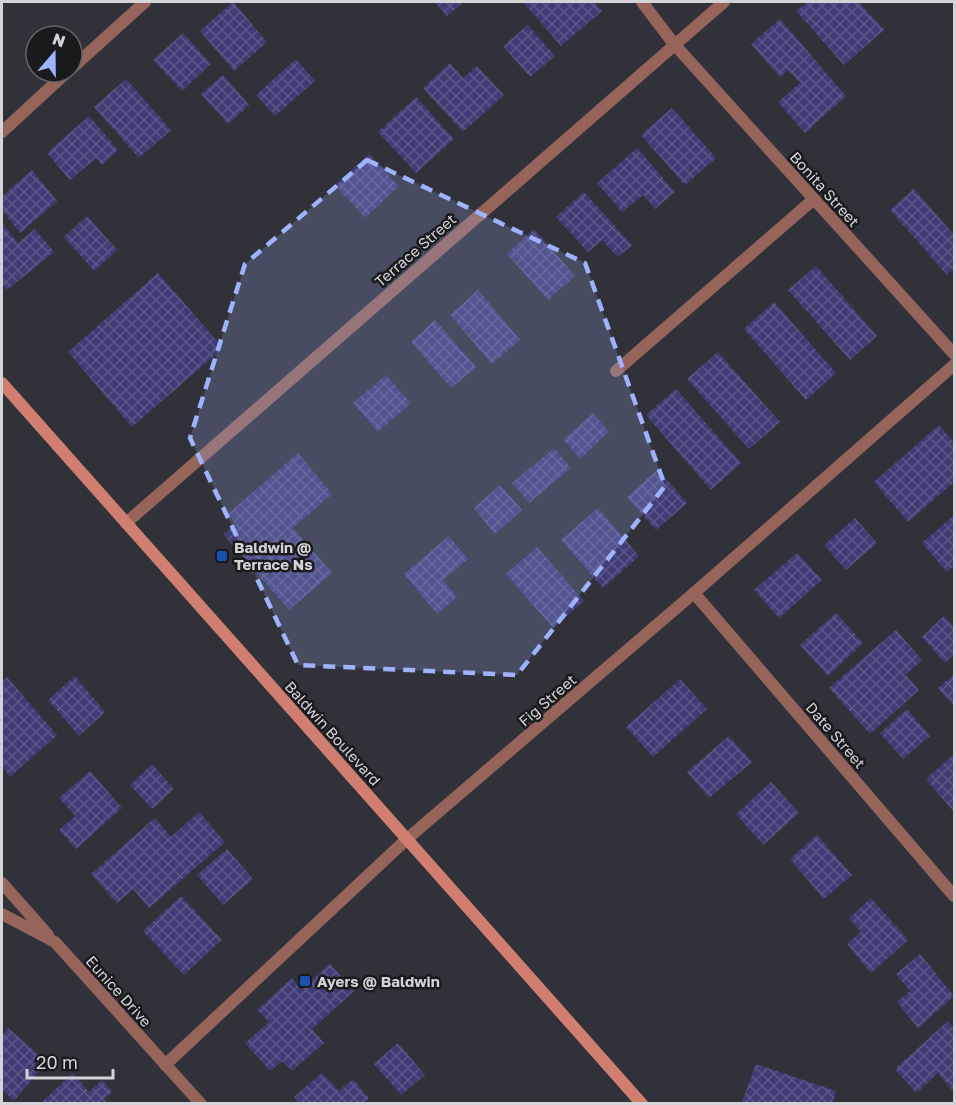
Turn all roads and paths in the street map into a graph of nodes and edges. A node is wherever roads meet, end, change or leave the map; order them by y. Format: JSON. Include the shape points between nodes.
{"nodes":[{"id":1,"x":145,"y":2,"type":"edge"},
{"id":2,"x":642,"y":2,"type":"edge"},
{"id":3,"x":724,"y":2,"type":"edge"},
{"id":4,"x":674,"y":44,"type":"junction"},
{"id":5,"x":84,"y":57,"type":"edge"},
{"id":6,"x":54,"y":84,"type":"edge"},
{"id":7,"x":2,"y":132,"type":"edge"},
{"id":8,"x":814,"y":199,"type":"junction"},
{"id":9,"x":954,"y":354,"type":"edge"},
{"id":10,"x":954,"y":365,"type":"edge"},
{"id":11,"x":616,"y":371,"type":"dead end"},
{"id":12,"x":2,"y":383,"type":"edge"},
{"id":13,"x":126,"y":523,"type":"junction"},
{"id":14,"x":694,"y":593,"type":"junction"},
{"id":15,"x":407,"y":840,"type":"junction"},
{"id":16,"x":2,"y":883,"type":"edge"},
{"id":17,"x":954,"y":897,"type":"edge"},
{"id":18,"x":2,"y":914,"type":"edge"},
{"id":19,"x":55,"y":942,"type":"junction"},
{"id":20,"x":165,"y":1065,"type":"junction"},
{"id":21,"x":201,"y":1104,"type":"edge"},
{"id":22,"x":642,"y":1104,"type":"edge"}],
"edges":[{"from":1,"to":5,"type":"street"},
{"from":2,"to":4,"type":"street","name":"Bonita Street"},
{"from":3,"to":4,"type":"street","name":"Terrace Street"},
{"from":4,"to":8,"type":"street","name":"Bonita Street"},
{"from":4,"to":13,"type":"street","name":"Terrace Street"},
{"from":6,"to":7,"type":"street"},
{"from":8,"to":9,"type":"street","name":"Bonita Street"},
{"from":8,"to":11,"type":"street"},
{"from":10,"to":14,"type":"street","name":"Fig Street"},
{"from":12,"to":13,"type":"main road","name":"Baldwin Boulevard"},
{"from":13,"to":15,"type":"main road","name":"Baldwin Boulevard"},
{"from":14,"to":15,"type":"street","name":"Fig Street"},
{"from":14,"to":17,"type":"street","name":"Date Street"},
{"from":15,"to":20,"type":"street","name":"Fig Street"},
{"from":15,"to":22,"type":"main road","name":"Baldwin Boulevard"},
{"from":16,"to":19,"type":"street"},
{"from":18,"to":19,"type":"street","name":"Eunice Drive"},
{"from":19,"to":20,"type":"street","name":"Eunice Drive"},
{"from":20,"to":21,"type":"street","name":"Eunice Drive"}]}
